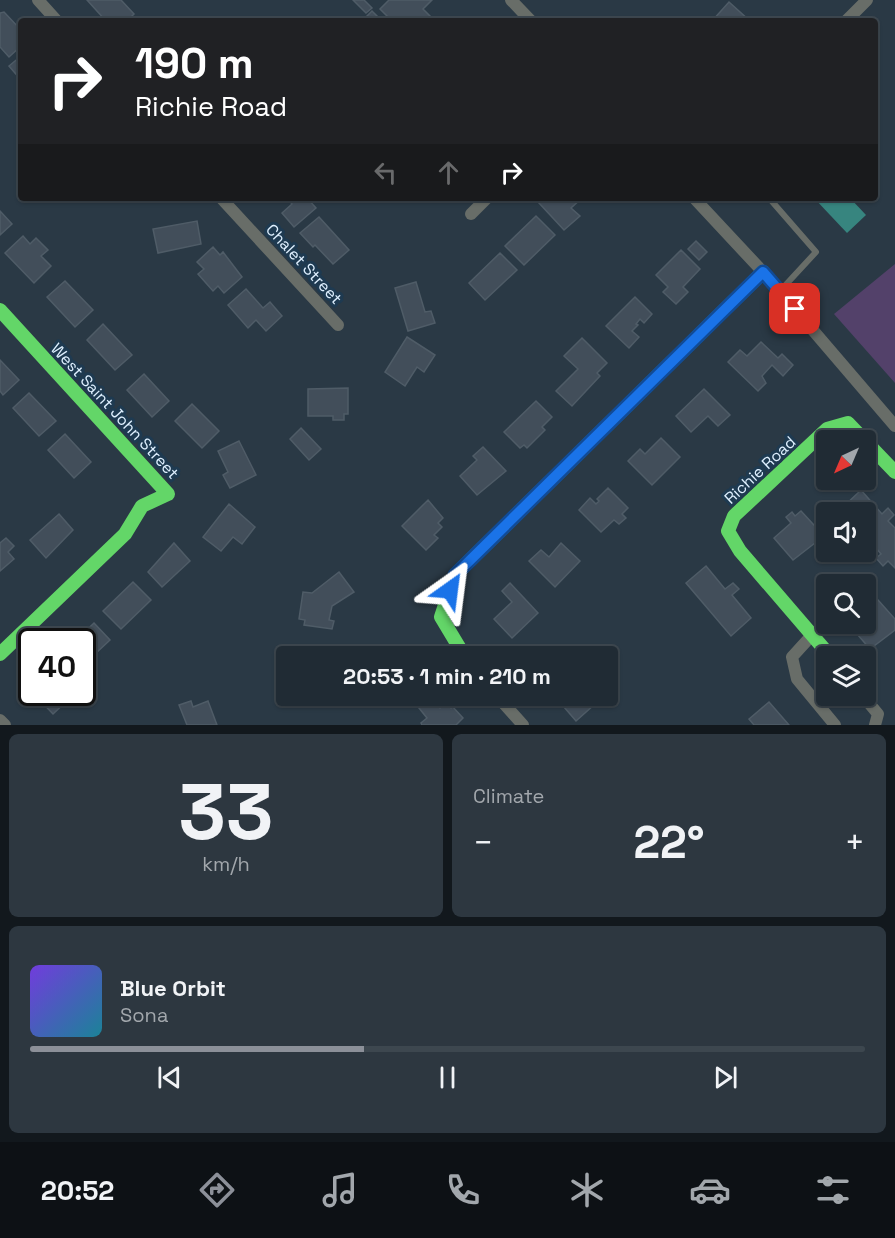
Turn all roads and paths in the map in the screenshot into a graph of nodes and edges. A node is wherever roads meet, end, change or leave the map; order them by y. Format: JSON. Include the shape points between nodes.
{"nodes":[{"id":1,"x":38,"y":0,"type":"edge"},
{"id":2,"x":512,"y":0,"type":"edge"},
{"id":3,"x":867,"y":0,"type":"edge"},
{"id":4,"x":54,"y":18,"type":"edge"},
{"id":5,"x":528,"y":18,"type":"edge"},
{"id":6,"x":849,"y":18,"type":"edge"},
{"id":7,"x":224,"y":201,"type":"edge"},
{"id":8,"x":484,"y":201,"type":"edge"},
{"id":9,"x":697,"y":201,"type":"edge"},
{"id":10,"x":772,"y":201,"type":"edge"},
{"id":11,"x":471,"y":214,"type":"dead end"},
{"id":12,"x":763,"y":272,"type":"junction"},
{"id":13,"x":780,"y":291,"type":"junction"},
{"id":14,"x":0,"y":310,"type":"edge"},
{"id":15,"x":338,"y":325,"type":"dead end"},
{"id":16,"x":895,"y":426,"type":"edge"},
{"id":17,"x":895,"y":472,"type":"edge"},
{"id":18,"x":812,"y":635,"type":"junction"},
{"id":19,"x":3,"y":644,"type":"edge"},
{"id":20,"x":458,"y":646,"type":"edge"},
{"id":21,"x":822,"y":646,"type":"edge"},
{"id":22,"x":506,"y":706,"type":"edge"},
{"id":23,"x":871,"y":706,"type":"edge"},
{"id":24,"x":0,"y":720,"type":"edge"},
{"id":25,"x":5,"y":725,"type":"edge"},
{"id":26,"x":523,"y":725,"type":"edge"},
{"id":27,"x":835,"y":725,"type":"edge"},
{"id":28,"x":876,"y":725,"type":"edge"}],
"edges":[{"from":1,"to":4,"type":"street"},
{"from":2,"to":5,"type":"street"},
{"from":3,"to":6,"type":"street"},
{"from":7,"to":15,"type":"street","name":"Chalet Street"},
{"from":8,"to":11,"type":"street"},
{"from":9,"to":12,"type":"street"},
{"from":10,"to":13,"type":"lane","via":[[816,252]]},
{"from":12,"to":13,"type":"street"},
{"from":12,"to":20,"type":"street","via":[[455,575],[441,617]]},
{"from":13,"to":16,"type":"street"},
{"from":14,"to":19,"type":"street","name":"West Saint John Street","via":[[168,494],[142,506],[126,534]]},
{"from":17,"to":18,"type":"street","name":"Richie Road","via":[[848,423],[827,429],[734,516],[728,531],[740,551]]},
{"from":18,"to":21,"type":"street","name":"Richie Road"},
{"from":18,"to":27,"type":"street","via":[[792,657],[797,679]]},
{"from":22,"to":26,"type":"street"},
{"from":23,"to":28,"type":"street","via":[[878,714]]},
{"from":24,"to":25,"type":"street"}]}
